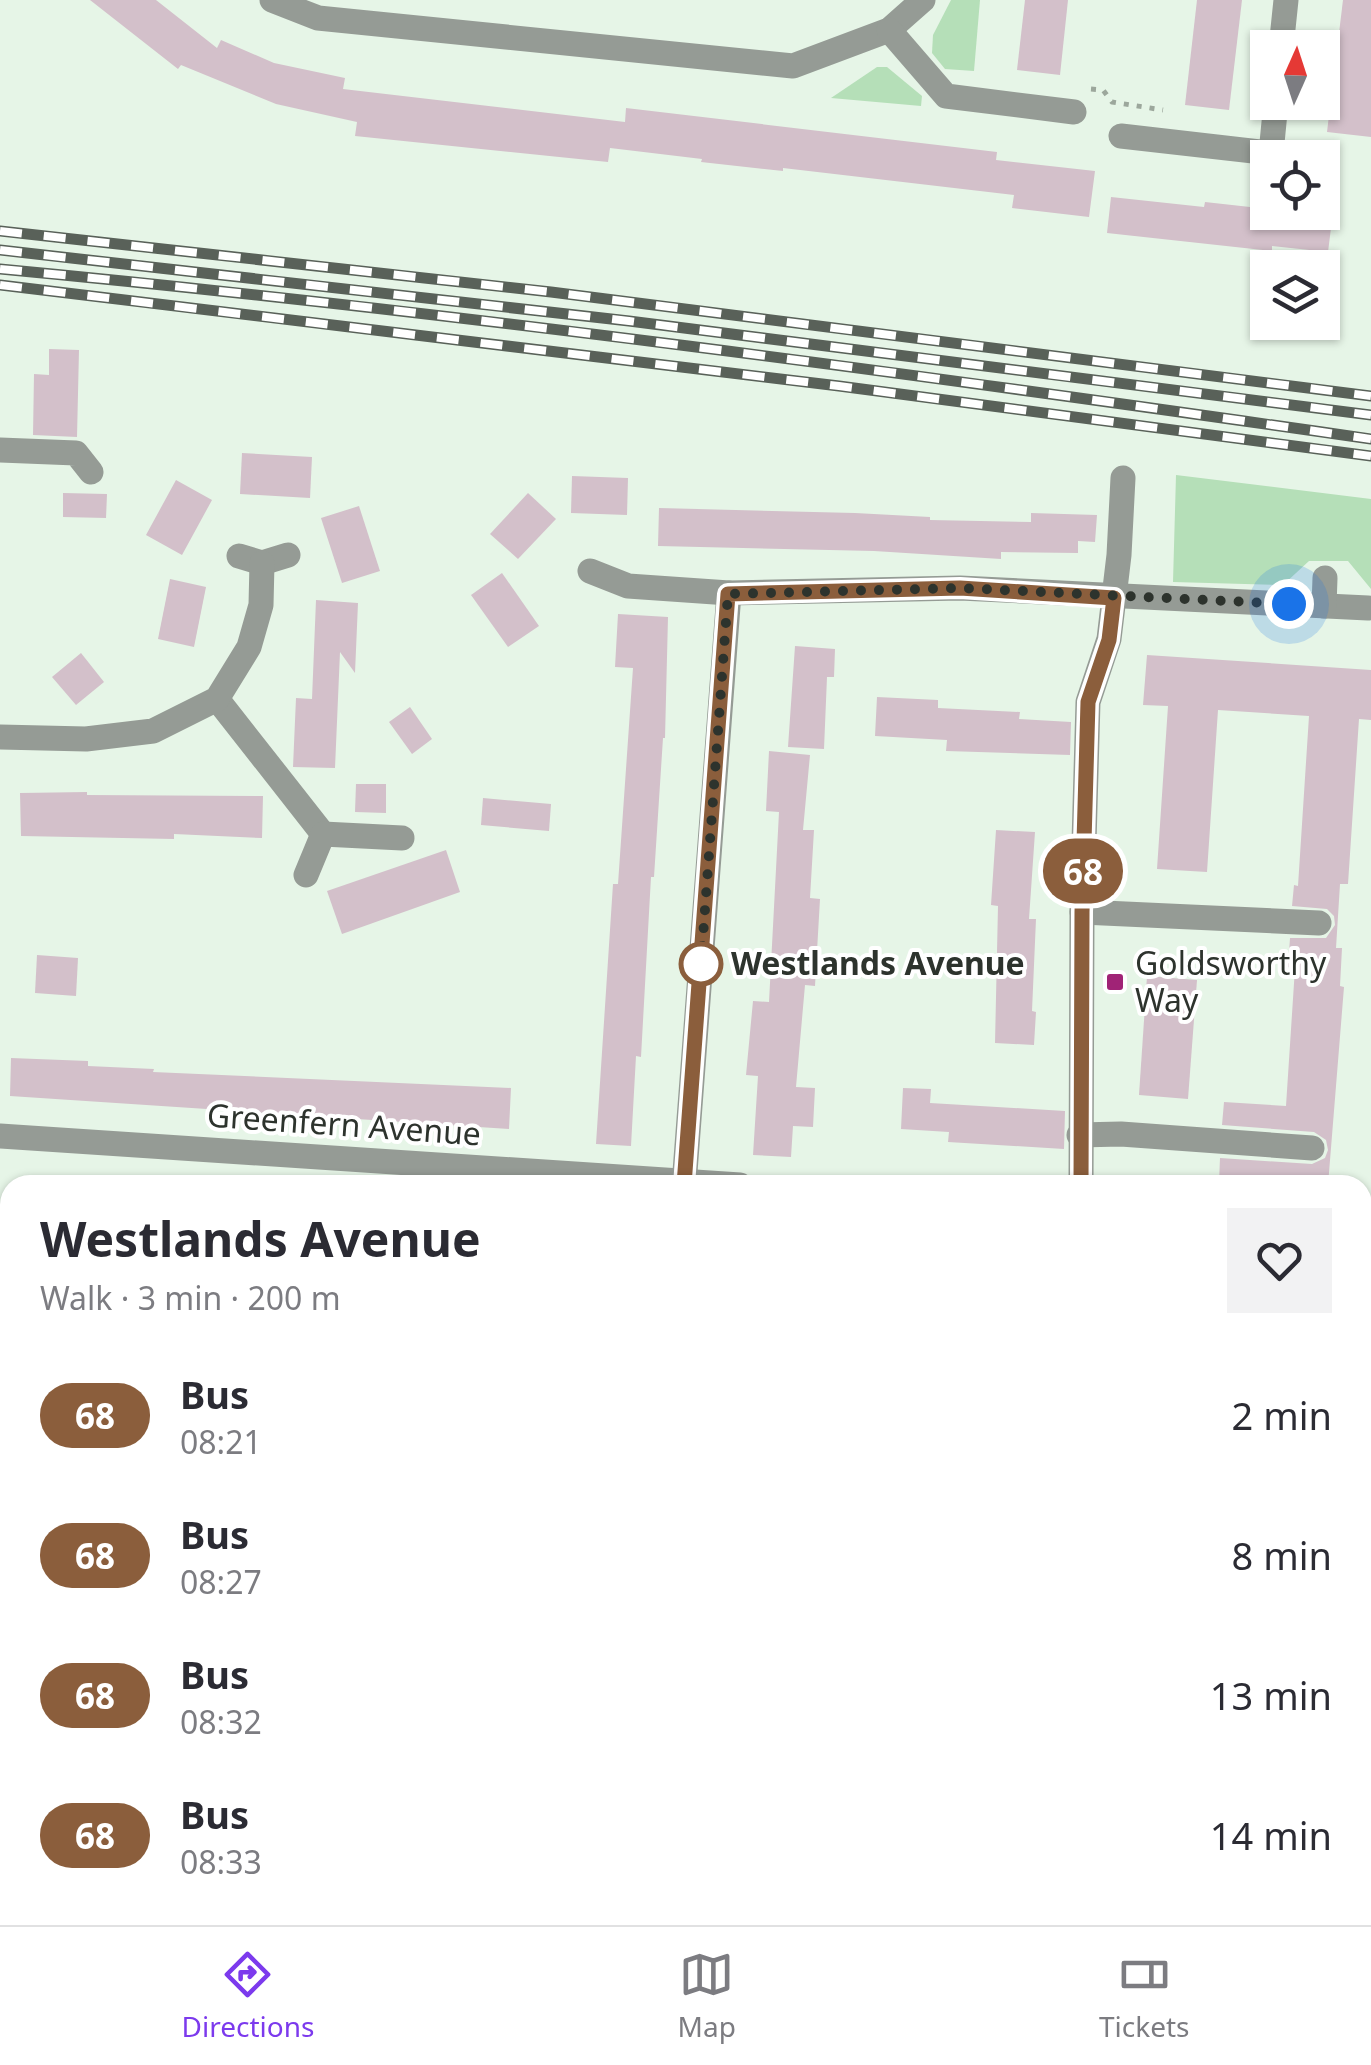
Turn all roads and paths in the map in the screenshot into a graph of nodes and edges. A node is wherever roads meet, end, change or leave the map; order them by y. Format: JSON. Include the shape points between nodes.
{"nodes":[{"id":1,"x":272,"y":0,"type":"edge"},
{"id":2,"x":923,"y":0,"type":"edge"},
{"id":3,"x":1286,"y":0,"type":"edge"},
{"id":4,"x":889,"y":30,"type":"junction"},
{"id":5,"x":1284,"y":30,"type":"edge"},
{"id":6,"x":1086,"y":88,"type":"dead end"},
{"id":7,"x":1167,"y":110,"type":"dead end"},
{"id":8,"x":1074,"y":112,"type":"dead end"},
{"id":9,"x":1121,"y":136,"type":"dead end"},
{"id":10,"x":1250,"y":150,"type":"edge"},
{"id":11,"x":0,"y":450,"type":"edge"},
{"id":12,"x":91,"y":472,"type":"dead end"},
{"id":13,"x":1123,"y":478,"type":"dead end"},
{"id":14,"x":288,"y":555,"type":"dead end"},
{"id":15,"x":590,"y":571,"type":"dead end"},
{"id":16,"x":1326,"y":578,"type":"dead end"},
{"id":17,"x":728,"y":594,"type":"junction"},
{"id":18,"x":1114,"y":598,"type":"junction"},
{"id":19,"x":1324,"y":606,"type":"junction"},
{"id":20,"x":1368,"y":608,"type":"dead end"},
{"id":21,"x":216,"y":698,"type":"junction"},
{"id":22,"x":0,"y":737,"type":"edge"},
{"id":23,"x":323,"y":834,"type":"junction"},
{"id":24,"x":402,"y":838,"type":"dead end"},
{"id":25,"x":306,"y":875,"type":"dead end"},
{"id":26,"x":1082,"y":912,"type":"junction"},
{"id":27,"x":1319,"y":923,"type":"dead end"},
{"id":28,"x":0,"y":1136,"type":"edge"},
{"id":29,"x":1079,"y":1136,"type":"junction"},
{"id":30,"x":1312,"y":1148,"type":"dead end"},
{"id":31,"x":568,"y":1175,"type":"edge"},
{"id":32,"x":685,"y":1175,"type":"edge"},
{"id":33,"x":1081,"y":1175,"type":"edge"}],
"edges":[{"from":1,"to":4,"type":"street","via":[[318,18],[793,66]]},
{"from":2,"to":4,"type":"street"},
{"from":3,"to":5,"type":"street"},
{"from":4,"to":8,"type":"street","via":[[946,96]]},
{"from":6,"to":7,"type":"path","via":[[1103,90],[1112,102]]},
{"from":9,"to":10,"type":"street"},
{"from":11,"to":12,"type":"street","via":[[76,453]]},
{"from":13,"to":18,"type":"street"},
{"from":14,"to":21,"type":"street","via":[[251,559],[261,606],[250,646]]},
{"from":15,"to":17,"type":"street","via":[[628,586]]},
{"from":16,"to":19,"type":"street"},
{"from":17,"to":18,"type":"street","via":[[960,588]]},
{"from":17,"to":32,"type":"street"},
{"from":18,"to":19,"type":"street"},
{"from":18,"to":26,"type":"street","via":[[1109,640],[1088,702]]},
{"from":19,"to":20,"type":"street"},
{"from":21,"to":22,"type":"street","via":[[153,731]]},
{"from":21,"to":23,"type":"street"},
{"from":23,"to":24,"type":"street"},
{"from":23,"to":25,"type":"street"},
{"from":26,"to":27,"type":"street"},
{"from":26,"to":29,"type":"street"},
{"from":28,"to":31,"type":"street","name":"Greenfern Avenue"},
{"from":29,"to":30,"type":"street"},
{"from":29,"to":33,"type":"street"}]}
